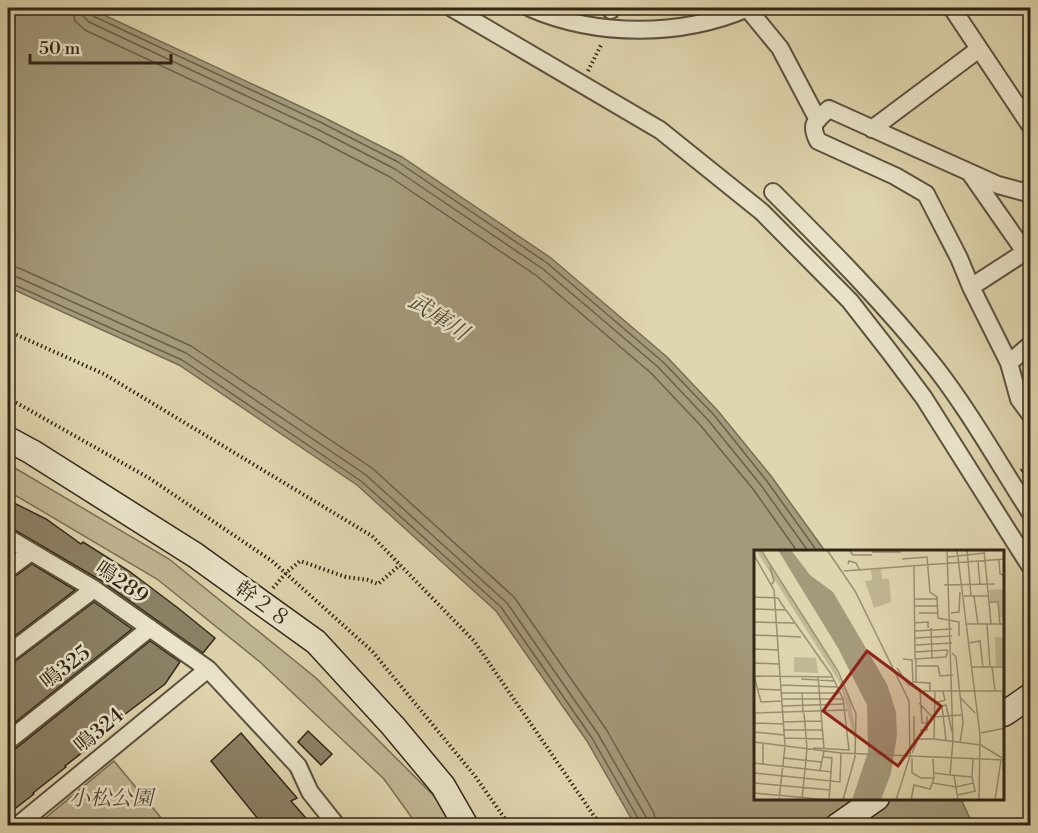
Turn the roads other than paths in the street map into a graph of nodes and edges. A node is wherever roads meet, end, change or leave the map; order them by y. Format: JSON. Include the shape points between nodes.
{"nodes":[{"id":1,"x":452,"y":8,"type":"edge"},
{"id":2,"x":530,"y":8,"type":"edge"},
{"id":3,"x":748,"y":8,"type":"edge"},
{"id":4,"x":959,"y":11,"type":"edge"},
{"id":5,"x":979,"y":49,"type":"junction"},
{"id":6,"x":818,"y":120,"type":"junction"},
{"id":7,"x":1030,"y":124,"type":"edge"},
{"id":8,"x":872,"y":129,"type":"junction"},
{"id":9,"x":969,"y":172,"type":"junction"},
{"id":10,"x":1030,"y":187,"type":"edge"},
{"id":11,"x":773,"y":192,"type":"dead end"},
{"id":12,"x":1028,"y":255,"type":"edge"},
{"id":13,"x":971,"y":287,"type":"junction"},
{"id":14,"x":1030,"y":345,"type":"edge"},
{"id":15,"x":1009,"y":363,"type":"junction"},
{"id":16,"x":1030,"y":414,"type":"edge"},
{"id":17,"x":8,"y":440,"type":"edge"},
{"id":18,"x":1030,"y":512,"type":"edge"},
{"id":19,"x":8,"y":538,"type":"edge"},
{"id":20,"x":31,"y":552,"type":"junction"},
{"id":21,"x":1030,"y":566,"type":"edge"},
{"id":22,"x":8,"y":569,"type":"edge"},
{"id":23,"x":94,"y":589,"type":"junction"},
{"id":24,"x":150,"y":628,"type":"junction"},
{"id":25,"x":8,"y":654,"type":"edge"},
{"id":26,"x":208,"y":669,"type":"junction"},
{"id":27,"x":1030,"y":696,"type":"edge"},
{"id":28,"x":1005,"y":713,"type":"edge"},
{"id":29,"x":8,"y":741,"type":"edge"},
{"id":30,"x":875,"y":800,"type":"edge"},
{"id":31,"x":18,"y":825,"type":"edge"},
{"id":32,"x":337,"y":825,"type":"edge"},
{"id":33,"x":466,"y":825,"type":"edge"},
{"id":34,"x":837,"y":825,"type":"edge"}],
"edges":[{"from":1,"to":21,"type":"street","via":[[660,130],[762,212],[850,301],[924,398]]},
{"from":2,"to":3,"type":"street","via":[[588,25],[643,29],[683,27]]},
{"from":3,"to":6,"type":"street","via":[[780,48]]},
{"from":4,"to":5,"type":"street"},
{"from":5,"to":7,"type":"street"},
{"from":5,"to":8,"type":"street"},
{"from":6,"to":8,"type":"street","via":[[829,109]]},
{"from":6,"to":13,"type":"street","via":[[813,131],[818,141],[926,194]]},
{"from":8,"to":9,"type":"street"},
{"from":9,"to":10,"type":"street","via":[[1024,192]]},
{"from":9,"to":12,"type":"street"},
{"from":11,"to":18,"type":"street","via":[[836,254],[936,368]]},
{"from":12,"to":13,"type":"street"},
{"from":13,"to":15,"type":"street"},
{"from":14,"to":15,"type":"street"},
{"from":15,"to":16,"type":"street","via":[[1019,399]]},
{"from":17,"to":33,"type":"street","name":"幹２８","via":[[195,555],[316,642],[443,786]]},
{"from":19,"to":20,"type":"street","name":"鳴289"},
{"from":20,"to":22,"type":"street"},
{"from":20,"to":23,"type":"street","name":"鳴289"},
{"from":23,"to":24,"type":"street","name":"鳴289"},
{"from":23,"to":25,"type":"street"},
{"from":24,"to":26,"type":"street","name":"鳴289"},
{"from":24,"to":29,"type":"street","name":"鳴325"},
{"from":26,"to":31,"type":"street","name":"鳴324"},
{"from":26,"to":32,"type":"street","name":"鳴289","via":[[298,766],[310,792]]},
{"from":27,"to":28,"type":"street"},
{"from":30,"to":34,"type":"street"}]}
